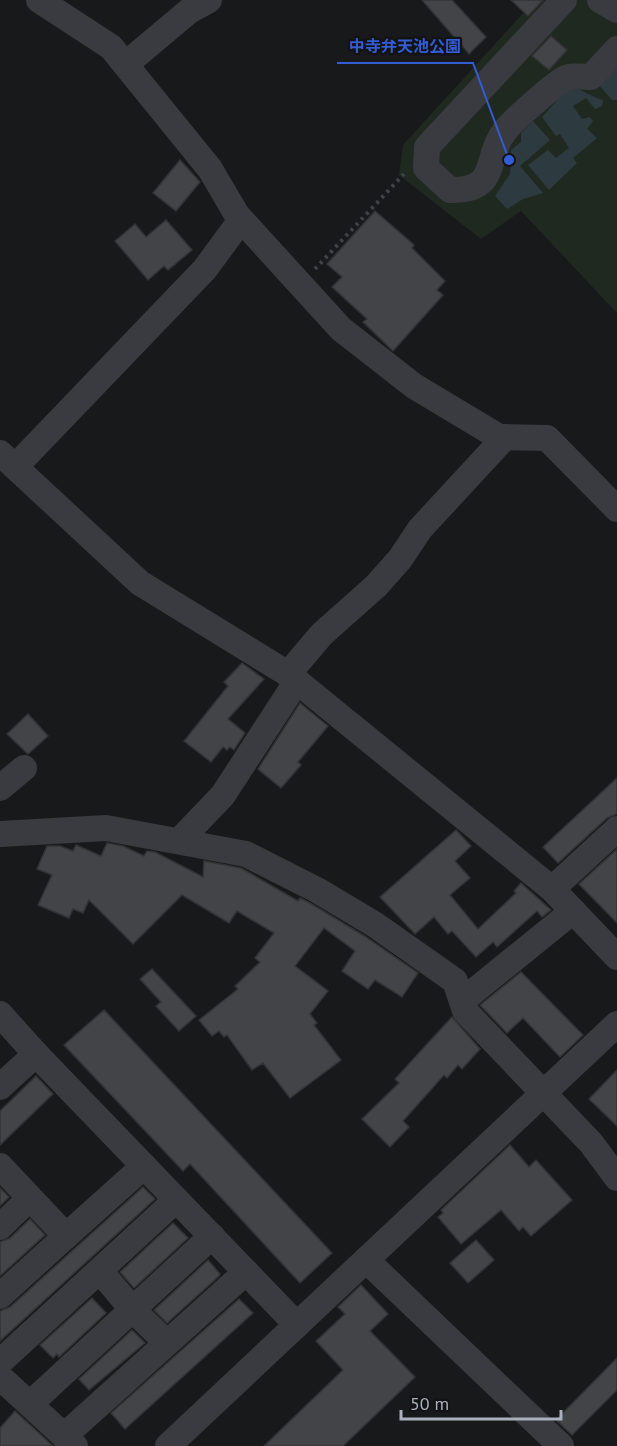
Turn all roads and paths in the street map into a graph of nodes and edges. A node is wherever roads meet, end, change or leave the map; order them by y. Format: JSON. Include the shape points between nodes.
{"nodes":[{"id":1,"x":39,"y":0,"type":"edge"},
{"id":2,"x":209,"y":0,"type":"edge"},
{"id":3,"x":564,"y":0,"type":"edge"},
{"id":4,"x":600,"y":0,"type":"edge"},
{"id":5,"x":617,"y":10,"type":"edge"},
{"id":6,"x":617,"y":49,"type":"edge"},
{"id":7,"x":126,"y":64,"type":"junction"},
{"id":8,"x":427,"y":147,"type":"junction"},
{"id":9,"x":241,"y":219,"type":"junction"},
{"id":10,"x":300,"y":285,"type":"junction"},
{"id":11,"x":505,"y":437,"type":"junction"},
{"id":12,"x":7,"y":460,"type":"edge"},
{"id":13,"x":617,"y":509,"type":"edge"},
{"id":14,"x":292,"y":678,"type":"junction"},
{"id":15,"x":24,"y":768,"type":"dead end"},
{"id":16,"x":0,"y":788,"type":"edge"},
{"id":17,"x":617,"y":829,"type":"edge"},
{"id":18,"x":0,"y":834,"type":"edge"},
{"id":19,"x":179,"y":842,"type":"junction"},
{"id":20,"x":552,"y":889,"type":"junction"},
{"id":21,"x":573,"y":910,"type":"junction"},
{"id":22,"x":617,"y":957,"type":"edge"},
{"id":23,"x":462,"y":1001,"type":"junction"},
{"id":24,"x":0,"y":1014,"type":"edge"},
{"id":25,"x":617,"y":1023,"type":"edge"},
{"id":26,"x":36,"y":1054,"type":"junction"},
{"id":27,"x":0,"y":1087,"type":"edge"},
{"id":28,"x":544,"y":1092,"type":"junction"},
{"id":29,"x":0,"y":1166,"type":"edge"},
{"id":30,"x":144,"y":1166,"type":"junction"},
{"id":31,"x":617,"y":1179,"type":"edge"},
{"id":32,"x":30,"y":1198,"type":"junction"},
{"id":33,"x":176,"y":1200,"type":"junction"},
{"id":34,"x":0,"y":1227,"type":"edge"},
{"id":35,"x":66,"y":1236,"type":"junction"},
{"id":36,"x":212,"y":1236,"type":"junction"},
{"id":37,"x":366,"y":1260,"type":"junction"},
{"id":38,"x":100,"y":1271,"type":"junction"},
{"id":39,"x":246,"y":1272,"type":"junction"},
{"id":40,"x":0,"y":1296,"type":"edge"},
{"id":41,"x":133,"y":1310,"type":"junction"},
{"id":42,"x":297,"y":1325,"type":"junction"},
{"id":43,"x":167,"y":1343,"type":"junction"},
{"id":44,"x":0,"y":1362,"type":"edge"},
{"id":45,"x":0,"y":1377,"type":"edge"},
{"id":46,"x":30,"y":1404,"type":"junction"},
{"id":47,"x":70,"y":1441,"type":"edge"},
{"id":48,"x":168,"y":1446,"type":"edge"},
{"id":49,"x":561,"y":1446,"type":"edge"}],
"edges":[{"from":1,"to":7,"type":"street","via":[[111,47]]},
{"from":2,"to":7,"type":"street","via":[[189,11]]},
{"from":3,"to":8,"type":"street"},
{"from":4,"to":5,"type":"street"},
{"from":6,"to":8,"type":"street","via":[[591,77],[565,78],[504,132],[492,167],[468,191],[450,190],[426,168]]},
{"from":7,"to":9,"type":"street","via":[[210,169]]},
{"from":8,"to":10,"type":"path"},
{"from":9,"to":10,"type":"street"},
{"from":9,"to":12,"type":"street","via":[[205,269]]},
{"from":10,"to":11,"type":"street","via":[[341,329],[414,386]]},
{"from":11,"to":13,"type":"street","via":[[547,438]]},
{"from":11,"to":14,"type":"street","via":[[420,529],[376,586],[322,634]]},
{"from":12,"to":14,"type":"street","via":[[140,583]]},
{"from":14,"to":19,"type":"street","via":[[223,795]]},
{"from":14,"to":20,"type":"street"},
{"from":15,"to":16,"type":"street"},
{"from":17,"to":20,"type":"street"},
{"from":18,"to":19,"type":"street","via":[[106,828]]},
{"from":19,"to":23,"type":"street","via":[[246,854],[318,890],[455,981]]},
{"from":20,"to":21,"type":"street"},
{"from":21,"to":22,"type":"street"},
{"from":21,"to":23,"type":"street"},
{"from":23,"to":28,"type":"street","via":[[465,1011]]},
{"from":24,"to":26,"type":"street"},
{"from":25,"to":28,"type":"street"},
{"from":26,"to":27,"type":"street"},
{"from":26,"to":30,"type":"street"},
{"from":28,"to":31,"type":"street","via":[[591,1143]]},
{"from":28,"to":37,"type":"street"},
{"from":29,"to":32,"type":"street"},
{"from":30,"to":33,"type":"street"},
{"from":30,"to":35,"type":"street"},
{"from":32,"to":34,"type":"street"},
{"from":32,"to":35,"type":"street"},
{"from":33,"to":36,"type":"street"},
{"from":33,"to":38,"type":"street"},
{"from":35,"to":40,"type":"street"},
{"from":36,"to":39,"type":"street"},
{"from":36,"to":41,"type":"street"},
{"from":37,"to":42,"type":"street"},
{"from":37,"to":49,"type":"street"},
{"from":38,"to":41,"type":"street"},
{"from":38,"to":44,"type":"street"},
{"from":39,"to":42,"type":"street"},
{"from":39,"to":43,"type":"street"},
{"from":41,"to":43,"type":"street"},
{"from":41,"to":46,"type":"street"},
{"from":42,"to":48,"type":"street"},
{"from":43,"to":47,"type":"street"},
{"from":45,"to":46,"type":"street"},
{"from":46,"to":47,"type":"street"}]}
